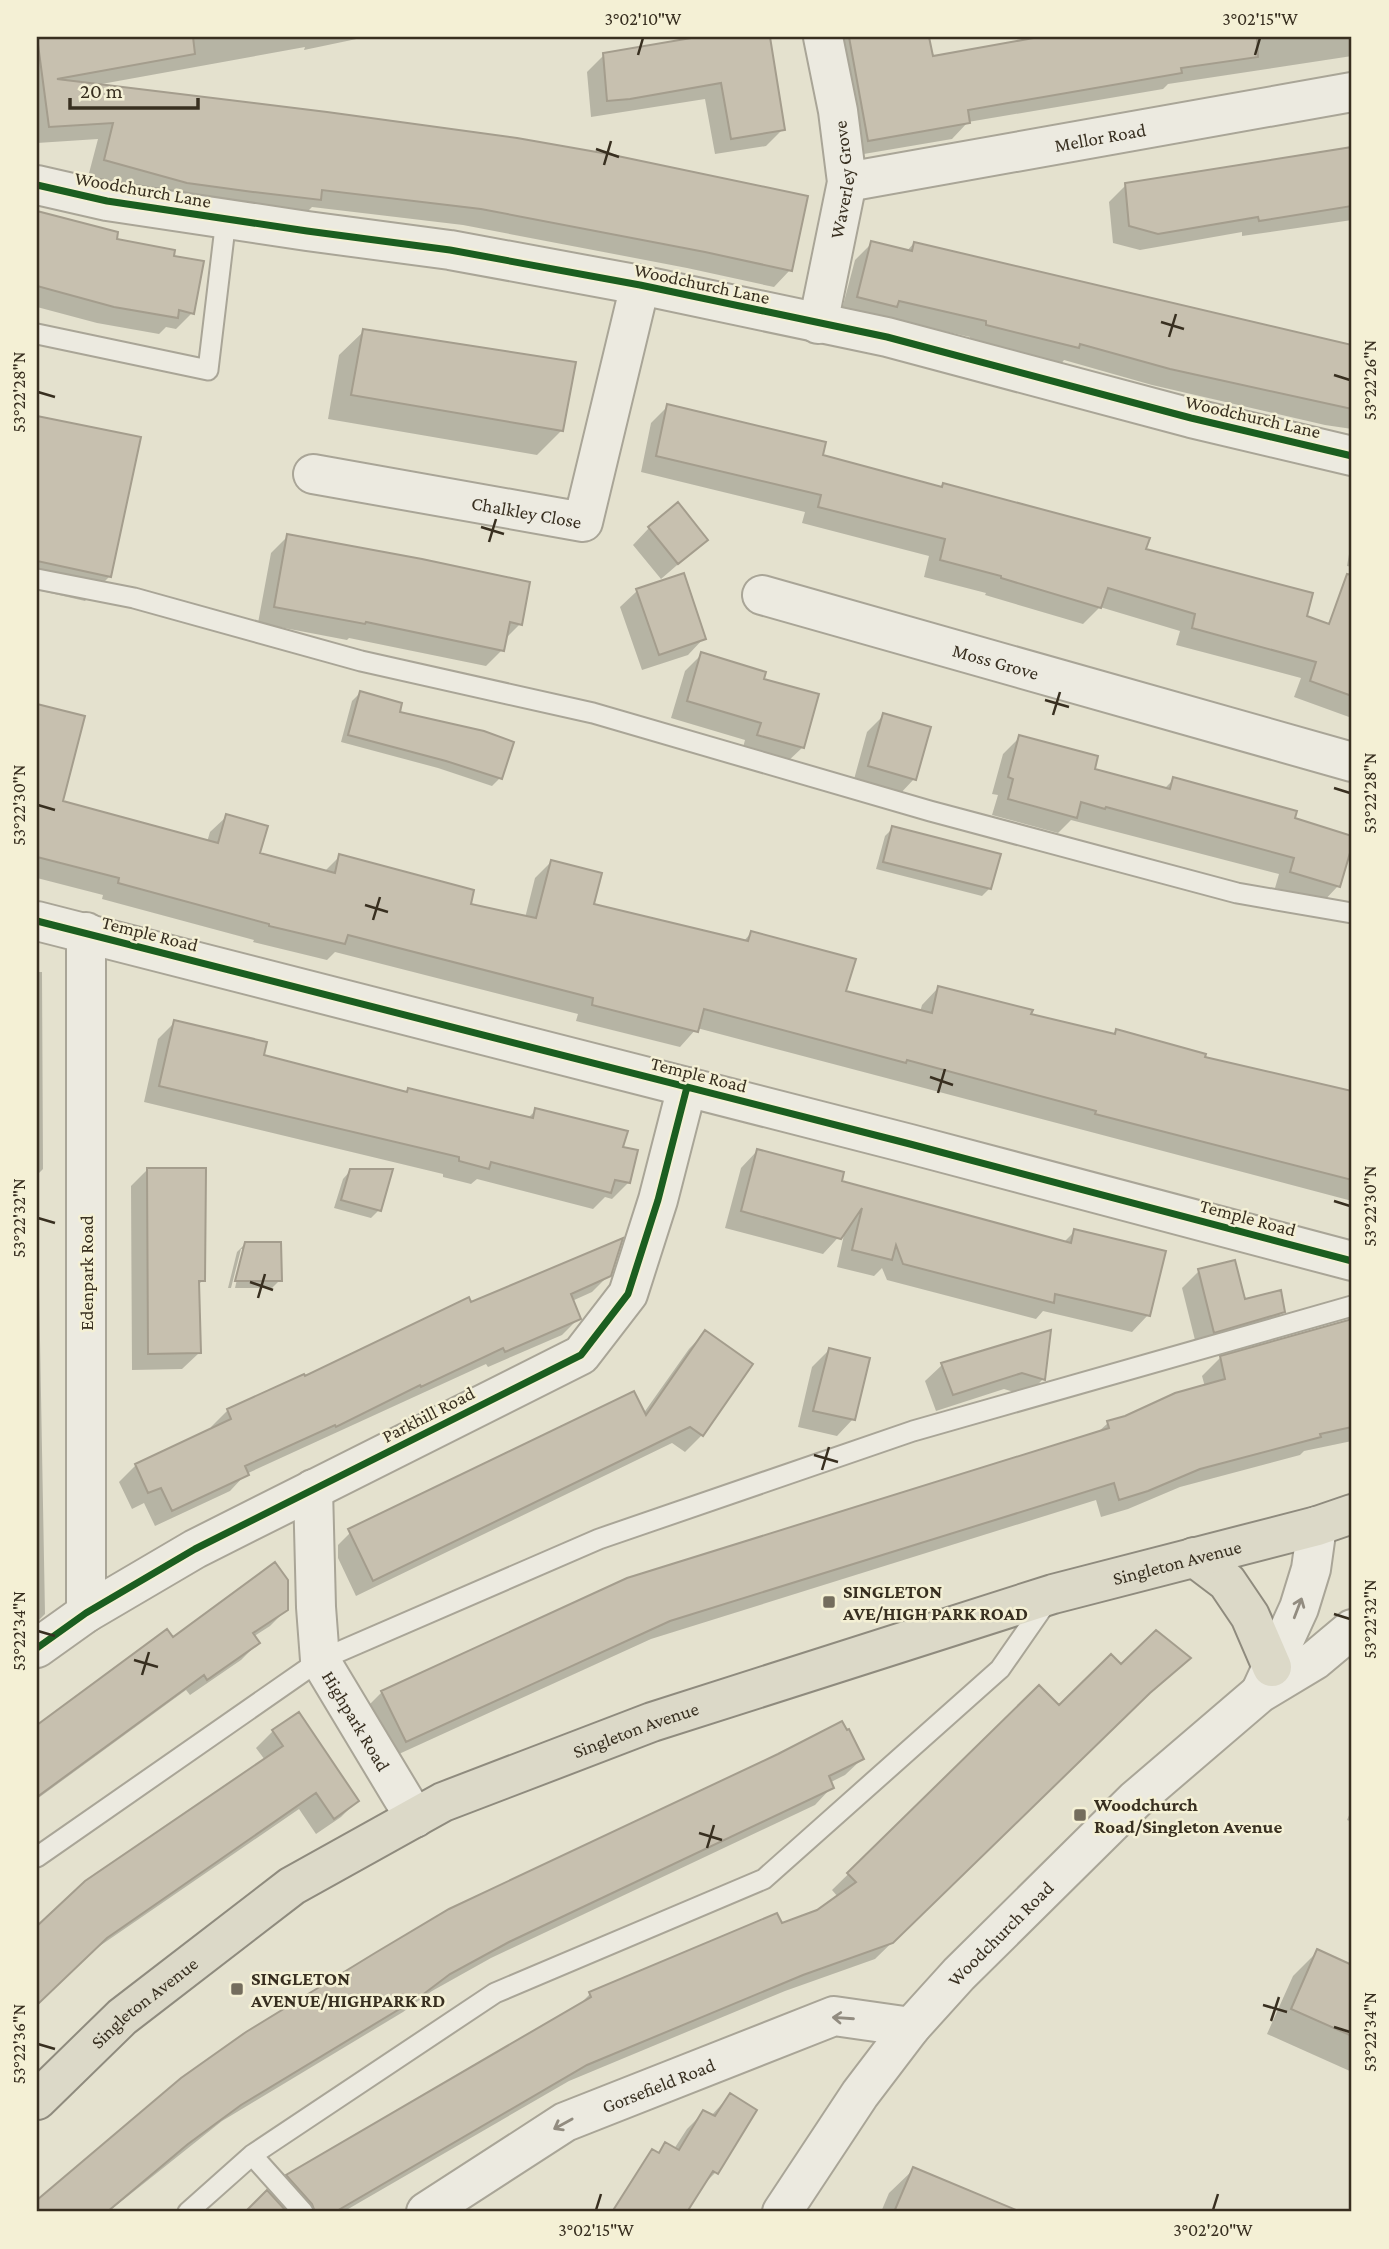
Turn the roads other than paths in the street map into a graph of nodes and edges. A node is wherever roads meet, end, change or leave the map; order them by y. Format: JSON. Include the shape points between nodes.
{"nodes":[{"id":1,"x":823,"y":37,"type":"edge"},
{"id":2,"x":1352,"y":92,"type":"edge"},
{"id":3,"x":847,"y":182,"type":"junction"},
{"id":4,"x":37,"y":185,"type":"edge"},
{"id":5,"x":226,"y":219,"type":"junction"},
{"id":6,"x":640,"y":285,"type":"junction"},
{"id":7,"x":818,"y":324,"type":"junction"},
{"id":8,"x":37,"y":334,"type":"edge"},
{"id":9,"x":1352,"y":456,"type":"edge"},
{"id":10,"x":313,"y":474,"type":"dead end"},
{"id":11,"x":37,"y":579,"type":"edge"},
{"id":12,"x":762,"y":595,"type":"dead end"},
{"id":13,"x":1352,"y":762,"type":"edge"},
{"id":14,"x":1352,"y":913,"type":"edge"},
{"id":15,"x":37,"y":921,"type":"edge"},
{"id":16,"x":86,"y":932,"type":"junction"},
{"id":17,"x":687,"y":1087,"type":"junction"},
{"id":18,"x":1352,"y":1261,"type":"edge"},
{"id":19,"x":1352,"y":1306,"type":"edge"},
{"id":20,"x":313,"y":1489,"type":"junction"},
{"id":21,"x":1335,"y":1520,"type":"edge"},
{"id":22,"x":1194,"y":1557,"type":"junction"},
{"id":23,"x":1053,"y":1594,"type":"junction"},
{"id":24,"x":86,"y":1613,"type":"junction"},
{"id":25,"x":1352,"y":1629,"type":"edge"},
{"id":26,"x":37,"y":1648,"type":"edge"},
{"id":27,"x":320,"y":1660,"type":"junction"},
{"id":28,"x":1266,"y":1680,"type":"junction"},
{"id":29,"x":415,"y":1818,"type":"junction"},
{"id":30,"x":37,"y":1857,"type":"edge"},
{"id":31,"x":911,"y":2027,"type":"junction"},
{"id":32,"x":37,"y":2100,"type":"edge"},
{"id":33,"x":252,"y":2155,"type":"junction"},
{"id":34,"x":188,"y":2212,"type":"edge"},
{"id":35,"x":303,"y":2212,"type":"edge"},
{"id":36,"x":426,"y":2212,"type":"edge"},
{"id":37,"x":782,"y":2212,"type":"edge"}],
"edges":[{"from":1,"to":3,"type":"street","name":"Waverley Grove"},
{"from":2,"to":3,"type":"street","name":"Mellor Road"},
{"from":3,"to":7,"type":"street","name":"Waverley Grove"},
{"from":4,"to":5,"type":"street","name":"Woodchurch Lane"},
{"from":5,"to":6,"type":"street","name":"Woodchurch Lane","via":[[450,250]]},
{"from":5,"to":8,"type":"lane","via":[[208,370]]},
{"from":6,"to":7,"type":"street","name":"Woodchurch Lane"},
{"from":6,"to":10,"type":"street","name":"Chalkley Close","via":[[583,522]]},
{"from":7,"to":9,"type":"street","name":"Woodchurch Lane","via":[[887,337]]},
{"from":11,"to":14,"type":"lane","via":[[134,598],[361,661],[593,713],[930,811],[1237,893]]},
{"from":12,"to":13,"type":"street","name":"Moss Grove"},
{"from":15,"to":16,"type":"street","name":"Temple Road"},
{"from":16,"to":17,"type":"street","name":"Temple Road"},
{"from":16,"to":24,"type":"street","name":"Edenpark Road"},
{"from":17,"to":18,"type":"street","name":"Temple Road"},
{"from":17,"to":20,"type":"street","name":"Parkhill Road","via":[[628,1294],[581,1355]]},
{"from":19,"to":27,"type":"lane","via":[[887,1440],[599,1539]]},
{"from":20,"to":24,"type":"street","name":"Parkhill Road","via":[[195,1549]]},
{"from":20,"to":27,"type":"street","name":"Highpark Road"},
{"from":21,"to":22,"type":"highway","name":"Singleton Avenue"},
{"from":28,"to":21,"type":"street","name":"Woodchurch Road","one_way":true},
{"from":22,"to":23,"type":"highway","name":"Singleton Avenue"},
{"from":22,"to":28,"type":"highway","via":[[1227,1581],[1250,1616]]},
{"from":23,"to":29,"type":"highway","name":"Singleton Avenue","via":[[652,1723],[443,1802]]},
{"from":23,"to":33,"type":"lane","via":[[1000,1669],[764,1879],[495,1993]]},
{"from":24,"to":26,"type":"street","name":"Parkhill Road"},
{"from":25,"to":28,"type":"street","name":"Woodchurch Road","via":[[1314,1660]]},
{"from":27,"to":29,"type":"street","name":"Highpark Road"},
{"from":27,"to":30,"type":"lane"},
{"from":28,"to":31,"type":"street","name":"Woodchurch Road","via":[[1135,1800]]},
{"from":29,"to":32,"type":"highway","name":"Singleton Avenue","via":[[292,1886],[122,2017]]},
{"from":31,"to":36,"type":"street","name":"Gorsefield Road","one_way":true,"via":[[834,2016],[565,2122]]},
{"from":31,"to":37,"type":"street","name":"Woodchurch Road","via":[[860,2094]]},
{"from":33,"to":34,"type":"lane"},
{"from":33,"to":35,"type":"lane"}]}
